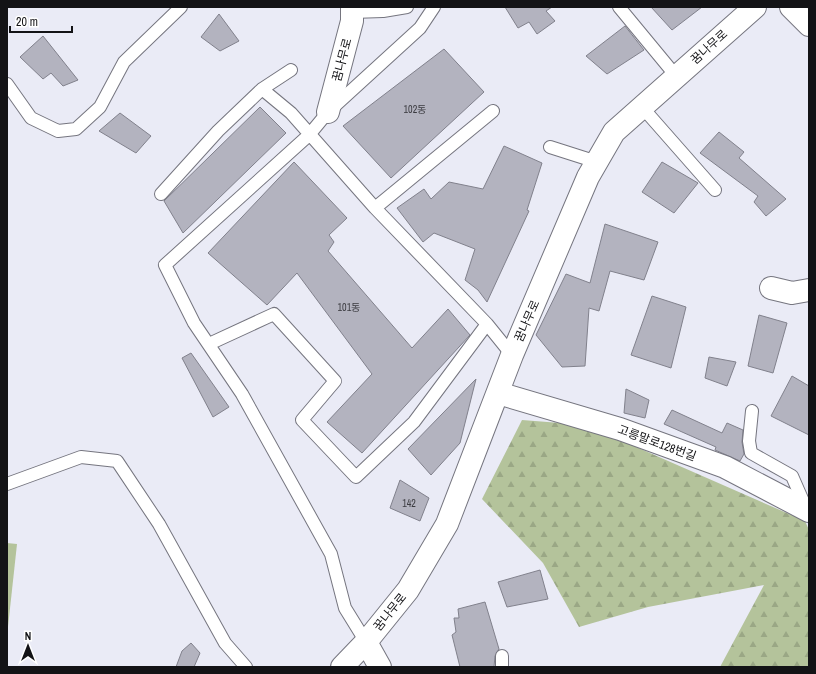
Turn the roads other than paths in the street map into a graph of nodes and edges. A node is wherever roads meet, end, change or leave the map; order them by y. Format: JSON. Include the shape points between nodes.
{"nodes":[{"id":1,"x":181,"y":7,"type":"edge"},
{"id":2,"x":407,"y":7,"type":"edge"},
{"id":3,"x":434,"y":7,"type":"edge"},
{"id":4,"x":619,"y":7,"type":"edge"},
{"id":5,"x":755,"y":7,"type":"edge"},
{"id":6,"x":791,"y":7,"type":"edge"},
{"id":7,"x":352,"y":10,"type":"edge"},
{"id":8,"x":809,"y":26,"type":"edge"},
{"id":9,"x":291,"y":70,"type":"dead end"},
{"id":10,"x":676,"y":76,"type":"junction"},
{"id":11,"x":7,"y":84,"type":"edge"},
{"id":12,"x":262,"y":89,"type":"junction"},
{"id":13,"x":642,"y":107,"type":"junction"},
{"id":14,"x":493,"y":111,"type":"dead end"},
{"id":15,"x":328,"y":112,"type":"junction"},
{"id":16,"x":309,"y":135,"type":"junction"},
{"id":17,"x":550,"y":147,"type":"dead end"},
{"id":18,"x":597,"y":162,"type":"junction"},
{"id":19,"x":716,"y":190,"type":"dead end"},
{"id":20,"x":161,"y":194,"type":"dead end"},
{"id":21,"x":375,"y":208,"type":"junction"},
{"id":22,"x":771,"y":288,"type":"dead end"},
{"id":23,"x":809,"y":290,"type":"edge"},
{"id":24,"x":486,"y":324,"type":"junction"},
{"id":25,"x":209,"y":344,"type":"junction"},
{"id":26,"x":512,"y":355,"type":"junction"},
{"id":27,"x":498,"y":393,"type":"junction"},
{"id":28,"x":752,"y":411,"type":"dead end"},
{"id":29,"x":7,"y":484,"type":"edge"},
{"id":30,"x":808,"y":509,"type":"edge"},
{"id":31,"x":366,"y":642,"type":"junction"},
{"id":32,"x":246,"y":667,"type":"edge"},
{"id":33,"x":342,"y":667,"type":"edge"},
{"id":34,"x":380,"y":667,"type":"edge"}],
"edges":[{"from":1,"to":11,"type":"lane","via":[[124,62],[100,107],[76,129],[58,131],[31,118]]},
{"from":2,"to":7,"type":"lane","via":[[383,11]]},
{"from":3,"to":15,"type":"lane","via":[[420,28]]},
{"from":4,"to":10,"type":"lane"},
{"from":5,"to":10,"type":"street","name":"꿈나무로"},
{"from":6,"to":8,"type":"street"},
{"from":7,"to":15,"type":"street","name":"꿈나무로","via":[[352,21]]},
{"from":9,"to":12,"type":"lane"},
{"from":10,"to":13,"type":"street","name":"꿈나무로"},
{"from":12,"to":16,"type":"lane","via":[[291,113]]},
{"from":12,"to":20,"type":"lane","via":[[218,131]]},
{"from":13,"to":18,"type":"street","name":"꿈나무로","via":[[614,132]]},
{"from":13,"to":19,"type":"lane"},
{"from":14,"to":21,"type":"lane"},
{"from":15,"to":16,"type":"lane"},
{"from":16,"to":21,"type":"lane"},
{"from":16,"to":25,"type":"lane","via":[[165,265],[194,323]]},
{"from":17,"to":18,"type":"lane"},
{"from":18,"to":26,"type":"street","name":"꿈나무로","via":[[588,177]]},
{"from":21,"to":24,"type":"lane"},
{"from":22,"to":23,"type":"street","via":[[792,293]]},
{"from":24,"to":25,"type":"lane","via":[[414,422],[356,477],[302,420],[335,381],[274,314]]},
{"from":24,"to":26,"type":"lane"},
{"from":25,"to":31,"type":"lane","via":[[242,394],[331,554],[345,608]]},
{"from":26,"to":27,"type":"street","name":"꿈나무로"},
{"from":27,"to":30,"type":"street","name":"고릉말로128번길","via":[[620,429],[725,467]]},
{"from":27,"to":31,"type":"street","name":"꿈나무로","via":[[447,524],[408,590]]},
{"from":28,"to":30,"type":"lane","via":[[749,441],[751,452],[792,476]]},
{"from":29,"to":32,"type":"lane","via":[[82,457],[117,461],[159,524],[225,642]]},
{"from":31,"to":33,"type":"street","name":"꿈나무로"},
{"from":31,"to":34,"type":"street"}]}
